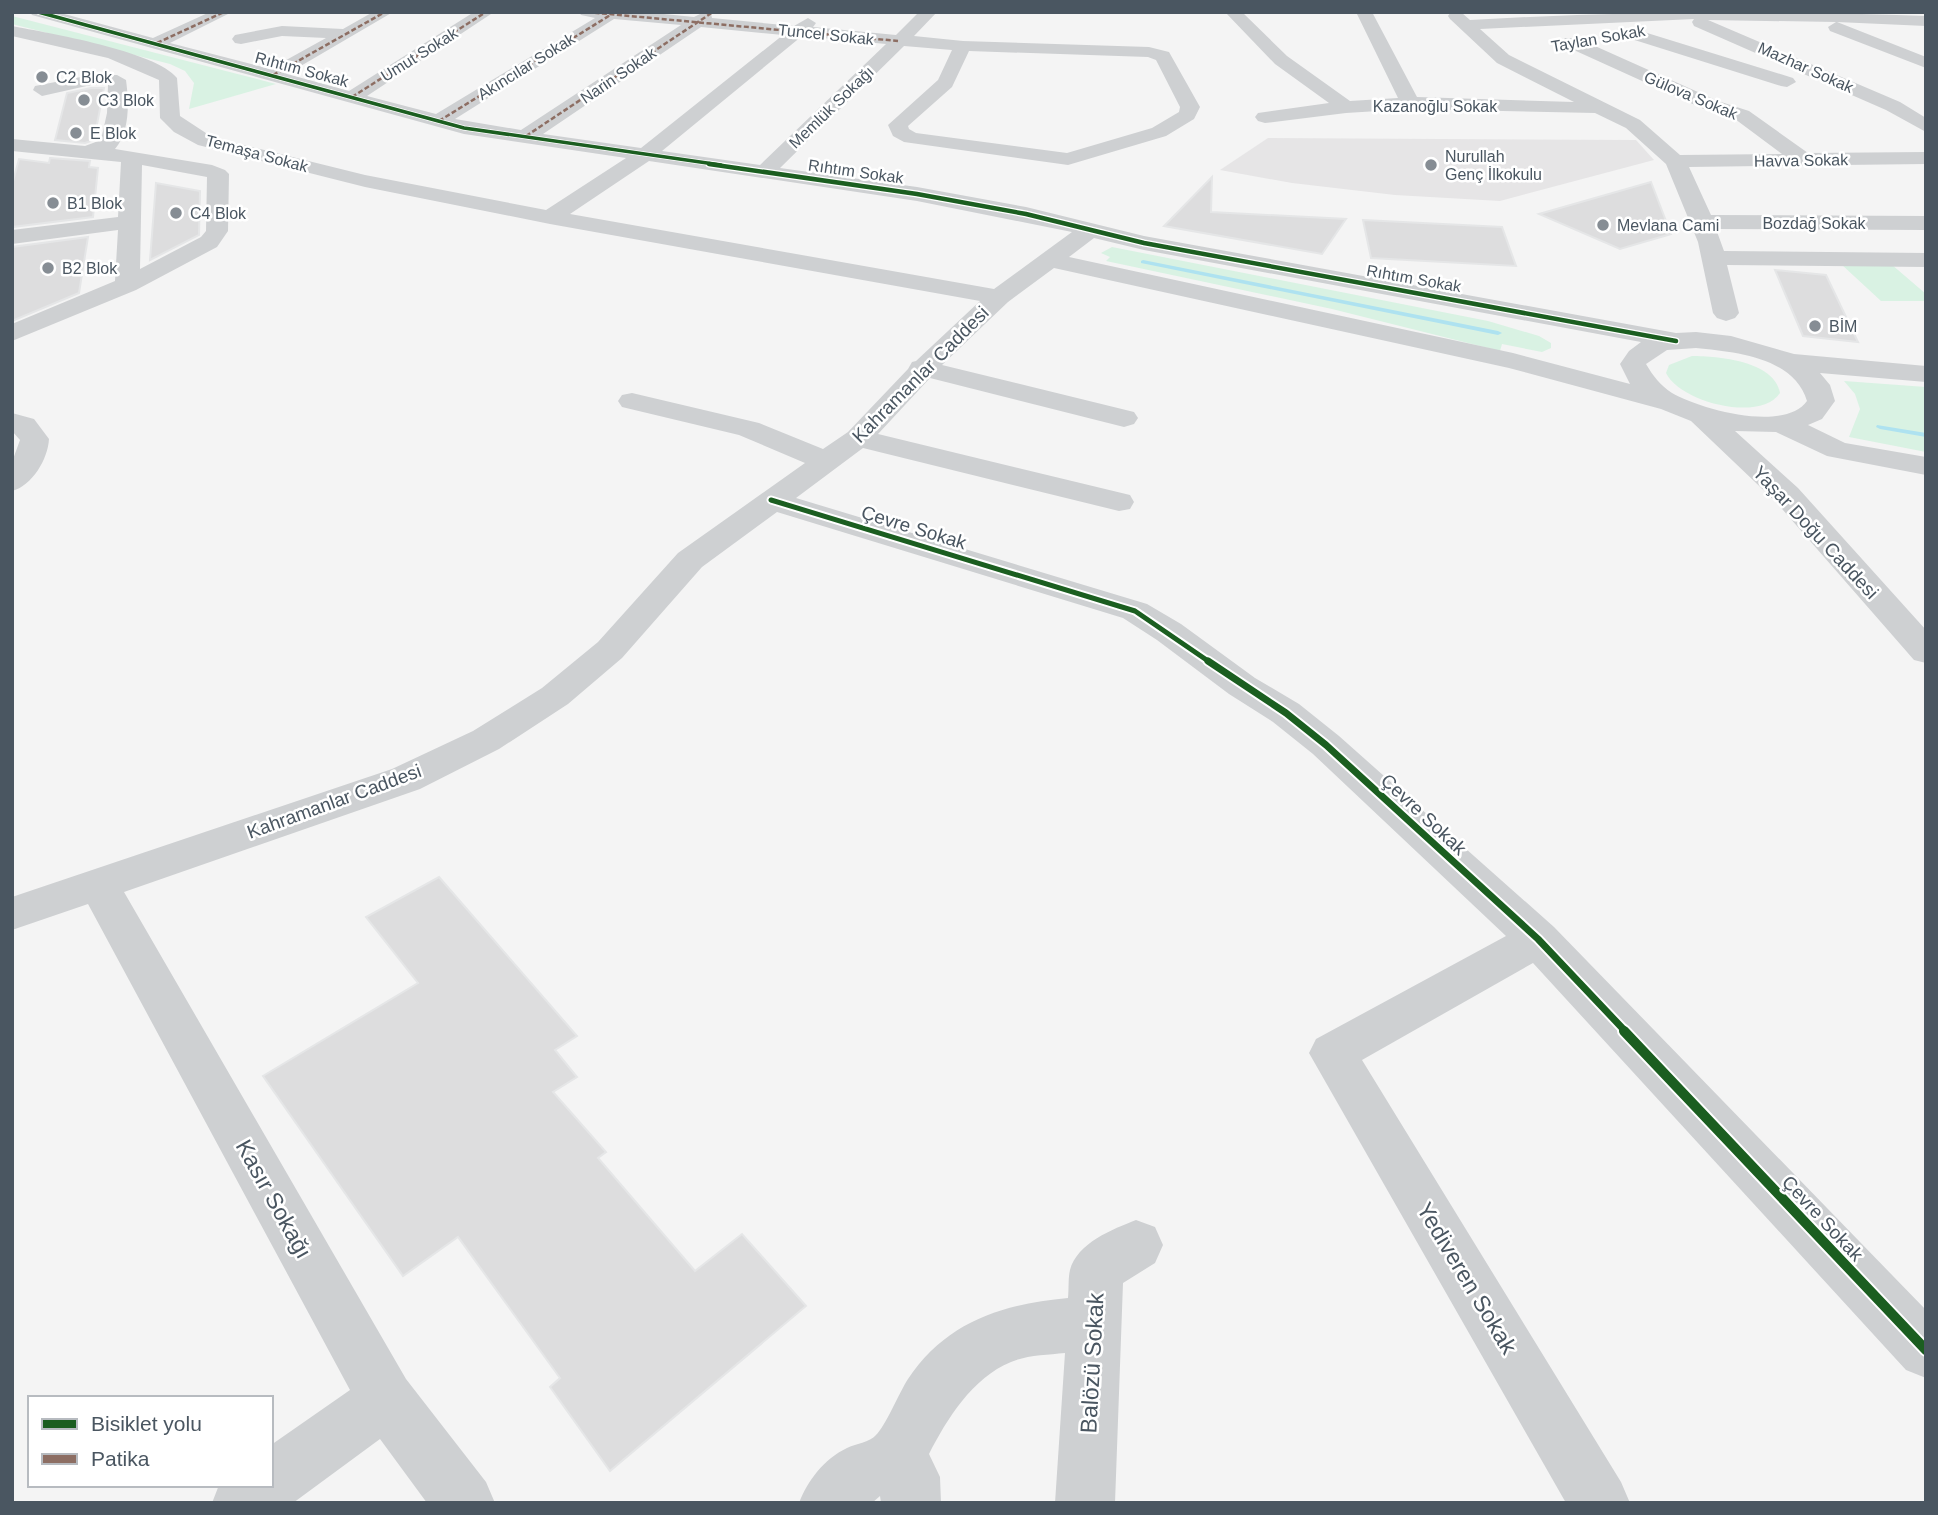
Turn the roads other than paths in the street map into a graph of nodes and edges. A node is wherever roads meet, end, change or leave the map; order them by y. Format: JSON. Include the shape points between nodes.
{"nodes":[{"id":1,"x":224,"y":12,"type":"edge"},
{"id":2,"x":385,"y":12,"type":"edge"},
{"id":3,"x":486,"y":12,"type":"edge"},
{"id":4,"x":587,"y":12,"type":"edge"},
{"id":5,"x":821,"y":12,"type":"edge"},
{"id":6,"x":929,"y":12,"type":"edge"},
{"id":7,"x":1364,"y":12,"type":"edge"},
{"id":8,"x":1883,"y":12,"type":"edge"},
{"id":9,"x":42,"y":13,"type":"edge"},
{"id":10,"x":613,"y":13,"type":"edge"},
{"id":11,"x":1234,"y":13,"type":"edge"},
{"id":12,"x":1803,"y":14,"type":"edge"},
{"id":13,"x":1689,"y":16,"type":"edge"},
{"id":14,"x":706,"y":17,"type":"edge"},
{"id":15,"x":1459,"y":19,"type":"edge"},
{"id":16,"x":1904,"y":20,"type":"junction"},
{"id":17,"x":1926,"y":21,"type":"edge"},
{"id":18,"x":799,"y":31,"type":"junction"},
{"id":19,"x":12,"y":32,"type":"edge"},
{"id":20,"x":345,"y":34,"type":"junction"},
{"id":21,"x":1619,"y":35,"type":"junction"},
{"id":22,"x":242,"y":39,"type":"dead end"},
{"id":23,"x":898,"y":41,"type":"junction"},
{"id":24,"x":156,"y":43,"type":"junction"},
{"id":25,"x":1565,"y":44,"type":"joint"},
{"id":26,"x":963,"y":46,"type":"junction"},
{"id":27,"x":1523,"y":51,"type":"dead end"},
{"id":28,"x":1499,"y":55,"type":"junction"},
{"id":29,"x":1926,"y":62,"type":"edge"},
{"id":30,"x":1820,"y":72,"type":"junction"},
{"id":31,"x":272,"y":75,"type":"junction"},
{"id":32,"x":1792,"y":83,"type":"junction"},
{"id":33,"x":42,"y":90,"type":"junction"},
{"id":34,"x":22,"y":91,"type":"dead end"},
{"id":35,"x":352,"y":97,"type":"junction"},
{"id":36,"x":1410,"y":103,"type":"junction"},
{"id":37,"x":1713,"y":106,"type":"junction"},
{"id":38,"x":1346,"y":107,"type":"junction"},
{"id":39,"x":1605,"y":108,"type":"junction"},
{"id":40,"x":1265,"y":117,"type":"dead end"},
{"id":41,"x":439,"y":121,"type":"junction"},
{"id":42,"x":1926,"y":127,"type":"edge"},
{"id":43,"x":28,"y":132,"type":"edge"},
{"id":44,"x":523,"y":138,"type":"junction"},
{"id":45,"x":87,"y":152,"type":"junction"},
{"id":46,"x":643,"y":156,"type":"junction"},
{"id":47,"x":132,"y":157,"type":"junction"},
{"id":48,"x":1926,"y":158,"type":"edge"},
{"id":49,"x":1804,"y":160,"type":"junction"},
{"id":50,"x":1675,"y":161,"type":"junction"},
{"id":51,"x":763,"y":173,"type":"junction"},
{"id":52,"x":550,"y":218,"type":"junction"},
{"id":53,"x":130,"y":222,"type":"junction"},
{"id":54,"x":1703,"y":222,"type":"junction"},
{"id":55,"x":1926,"y":223,"type":"edge"},
{"id":56,"x":1090,"y":230,"type":"junction"},
{"id":57,"x":12,"y":237,"type":"edge"},
{"id":58,"x":1714,"y":258,"type":"junction"},
{"id":59,"x":1051,"y":260,"type":"junction"},
{"id":60,"x":1926,"y":260,"type":"edge"},
{"id":61,"x":127,"y":285,"type":"junction"},
{"id":62,"x":999,"y":298,"type":"junction"},
{"id":63,"x":1505,"y":309,"type":"junction"},
{"id":64,"x":1726,"y":313,"type":"junction"},
{"id":65,"x":12,"y":333,"type":"edge"},
{"id":66,"x":1680,"y":340,"type":"junction"},
{"id":67,"x":1781,"y":359,"type":"junction"},
{"id":68,"x":1513,"y":361,"type":"junction"},
{"id":69,"x":921,"y":369,"type":"junction"},
{"id":70,"x":1926,"y":374,"type":"edge"},
{"id":71,"x":632,"y":401,"type":"dead end"},
{"id":72,"x":1667,"y":402,"type":"junction"},
{"id":73,"x":1702,"y":416,"type":"junction"},
{"id":74,"x":1125,"y":418,"type":"dead end"},
{"id":75,"x":12,"y":421,"type":"edge"},
{"id":76,"x":1774,"y":423,"type":"junction"},
{"id":77,"x":858,"y":438,"type":"junction"},
{"id":78,"x":826,"y":461,"type":"junction"},
{"id":79,"x":1926,"y":466,"type":"edge"},
{"id":80,"x":12,"y":482,"type":"edge"},
{"id":81,"x":1787,"y":495,"type":"junction"},
{"id":82,"x":771,"y":500,"type":"junction"},
{"id":83,"x":1119,"y":502,"type":"dead end"},
{"id":84,"x":1926,"y":652,"type":"edge"},
{"id":85,"x":98,"y":884,"type":"junction"},
{"id":86,"x":12,"y":914,"type":"edge"},
{"id":87,"x":1538,"y":939,"type":"junction"},
{"id":88,"x":1136,"y":1245,"type":"dead end"},
{"id":89,"x":1094,"y":1322,"type":"junction"},
{"id":90,"x":1926,"y":1350,"type":"edge"},
{"id":91,"x":386,"y":1399,"type":"junction"},
{"id":92,"x":273,"y":1481,"type":"edge"},
{"id":93,"x":902,"y":1484,"type":"edge"},
{"id":94,"x":264,"y":1487,"type":"edge"},
{"id":95,"x":242,"y":1503,"type":"edge"},
{"id":96,"x":465,"y":1503,"type":"edge"},
{"id":97,"x":829,"y":1503,"type":"edge"},
{"id":98,"x":1085,"y":1503,"type":"edge"},
{"id":99,"x":1600,"y":1503,"type":"edge"}],
"edges":[{"from":1,"to":24,"type":"street"},
{"from":2,"to":20,"type":"street"},
{"from":3,"to":35,"type":"street","name":"Umut Sokak"},
{"from":4,"to":10,"type":"street","name":"Tuncel Sokak"},
{"from":5,"to":18,"type":"street"},
{"from":6,"to":23,"type":"street","name":"Memlük Sokağı"},
{"from":7,"to":36,"type":"street"},
{"from":8,"to":16,"type":"street"},
{"from":9,"to":24,"type":"street","name":"Rıhtım Sokak"},
{"from":10,"to":14,"type":"street","name":"Tuncel Sokak"},
{"from":10,"to":41,"type":"street","name":"Akıncılar Sokak"},
{"from":11,"to":38,"type":"street","via":[[1281,60]]},
{"from":12,"to":13,"type":"street"},
{"from":12,"to":16,"type":"street"},
{"from":12,"to":29,"type":"street"},
{"from":13,"to":15,"type":"street"},
{"from":13,"to":21,"type":"street","name":"Taylan Sokak"},
{"from":13,"to":30,"type":"street","name":"Mazhar Sokak"},
{"from":14,"to":18,"type":"street","name":"Tuncel Sokak"},
{"from":14,"to":44,"type":"street","name":"Narin Sokak"},
{"from":15,"to":28,"type":"street"},
{"from":16,"to":17,"type":"street"},
{"from":18,"to":23,"type":"street","name":"Tuncel Sokak"},
{"from":18,"to":46,"type":"street"},
{"from":19,"to":52,"type":"street","name":"Temaşa Sokak","via":[[153,68],[167,78],[170,118],[205,141],[365,181]]},
{"from":20,"to":22,"type":"street","via":[[282,31]]},
{"from":20,"to":31,"type":"street"},
{"from":21,"to":25,"type":"street","name":"Taylan Sokak"},
{"from":21,"to":32,"type":"street"},
{"from":23,"to":26,"type":"street","name":"Tuncel Sokak"},
{"from":23,"to":51,"type":"street","name":"Memlük Sokağı"},
{"from":24,"to":31,"type":"street","name":"Rıhtım Sokak"},
{"from":25,"to":37,"type":"street","name":"Gülova Sokak"},
{"from":26,"to":26,"type":"street","name":"Tuncel Sokak","via":[[1149,52],[1163,56],[1190,107],[1187,116],[1159,132],[1068,159],[911,138],[900,132],[898,125],[946,83]]},
{"from":27,"to":28,"type":"street","name":"Taylan Sokak"},
{"from":28,"to":39,"type":"street"},
{"from":30,"to":32,"type":"street"},
{"from":30,"to":42,"type":"street","name":"Mazhar Sokak"},
{"from":31,"to":35,"type":"street","name":"Rıhtım Sokak"},
{"from":32,"to":37,"type":"street"},
{"from":33,"to":34,"type":"street"},
{"from":33,"to":43,"type":"street"},
{"from":33,"to":45,"type":"street","via":[[117,80],[113,138]]},
{"from":35,"to":41,"type":"street","name":"Rıhtım Sokak"},
{"from":36,"to":38,"type":"street","name":"Kazanoğlu Sokak"},
{"from":36,"to":39,"type":"street","name":"Kazanoğlu Sokak"},
{"from":37,"to":49,"type":"street","name":"Gülova Sokak","via":[[1742,115]]},
{"from":38,"to":40,"type":"street","name":"Kazanoğlu Sokak"},
{"from":39,"to":50,"type":"street","via":[[1639,129]]},
{"from":41,"to":44,"type":"street","name":"Rıhtım Sokak"},
{"from":43,"to":45,"type":"street"},
{"from":44,"to":46,"type":"street","name":"Rıhtım Sokak"},
{"from":45,"to":47,"type":"street"},
{"from":46,"to":51,"type":"street","name":"Rıhtım Sokak"},
{"from":46,"to":52,"type":"street"},
{"from":47,"to":53,"type":"street"},
{"from":47,"to":61,"type":"street","via":[[218,174],[217,231],[209,242]]},
{"from":48,"to":49,"type":"street","name":"Havva Sokak"},
{"from":49,"to":50,"type":"street","name":"Havva Sokak"},
{"from":50,"to":54,"type":"street"},
{"from":51,"to":56,"type":"street","name":"Rıhtım Sokak","via":[[917,194]]},
{"from":52,"to":62,"type":"street","name":"Kahramanlar Caddesi"},
{"from":53,"to":57,"type":"street"},
{"from":53,"to":61,"type":"street"},
{"from":54,"to":55,"type":"street","name":"Bozdağ Sokak"},
{"from":54,"to":58,"type":"street"},
{"from":56,"to":59,"type":"street","name":"Kahramanlar Caddesi"},
{"from":56,"to":63,"type":"street","name":"Rıhtım Sokak"},
{"from":58,"to":60,"type":"street"},
{"from":58,"to":64,"type":"street"},
{"from":59,"to":62,"type":"street","name":"Kahramanlar Caddesi"},
{"from":59,"to":68,"type":"street"},
{"from":61,"to":65,"type":"street"},
{"from":62,"to":69,"type":"street","name":"Kahramanlar Caddesi"},
{"from":63,"to":66,"type":"street","name":"Rıhtım Sokak"},
{"from":63,"to":68,"type":"street","via":[[1562,328],[1578,338],[1582,351],[1573,361],[1557,364]]},
{"from":64,"to":66,"type":"street"},
{"from":64,"to":67,"type":"street"},
{"from":66,"to":67,"type":"street","via":[[1721,342]]},
{"from":66,"to":72,"type":"street","via":[[1653,345],[1633,364],[1636,377]]},
{"from":67,"to":70,"type":"street"},
{"from":67,"to":76,"type":"street","via":[[1811,377],[1820,389],[1821,401],[1813,413]]},
{"from":68,"to":72,"type":"street"},
{"from":69,"to":74,"type":"street"},
{"from":69,"to":77,"type":"street","name":"Kahramanlar Caddesi"},
{"from":71,"to":78,"type":"street","via":[[750,429]]},
{"from":72,"to":73,"type":"street"},
{"from":73,"to":76,"type":"street"},
{"from":73,"to":81,"type":"street","name":"Yaşar Doğu Caddesi"},
{"from":75,"to":80,"type":"street","via":[[31,431],[35,447]]},
{"from":76,"to":79,"type":"street","via":[[1837,450]]},
{"from":76,"to":81,"type":"street","via":[[1790,460]]},
{"from":77,"to":78,"type":"street","name":"Kahramanlar Caddesi"},
{"from":77,"to":83,"type":"street"},
{"from":78,"to":82,"type":"street","name":"Kahramanlar Caddesi"},
{"from":81,"to":84,"type":"street","name":"Yaşar Doğu Caddesi"},
{"from":82,"to":85,"type":"street","name":"Kahramanlar Caddesi","via":[[690,560],[610,650],[555,696],[486,740],[406,779]]},
{"from":82,"to":87,"type":"street","name":"Çevre Sokak","via":[[1135,611],[1286,712]]},
{"from":85,"to":86,"type":"street","name":"Kahramanlar Caddesi"},
{"from":85,"to":91,"type":"street","name":"Kasır Sokağı"},
{"from":87,"to":90,"type":"street","name":"Çevre Sokak"},
{"from":87,"to":99,"type":"street","name":"Yediveren Sokak","via":[[1333,1053]]},
{"from":88,"to":89,"type":"street","name":"Balözü Sokak","via":[[1097,1270]]},
{"from":89,"to":93,"type":"street","via":[[1011,1333],[955,1366],[919,1412]]},
{"from":89,"to":98,"type":"street","name":"Balözü Sokak"},
{"from":91,"to":92,"type":"street"},
{"from":91,"to":96,"type":"street","name":"Kasır Sokağı"},
{"from":93,"to":97,"type":"street","via":[[870,1467]]},
{"from":94,"to":95,"type":"street"}]}
